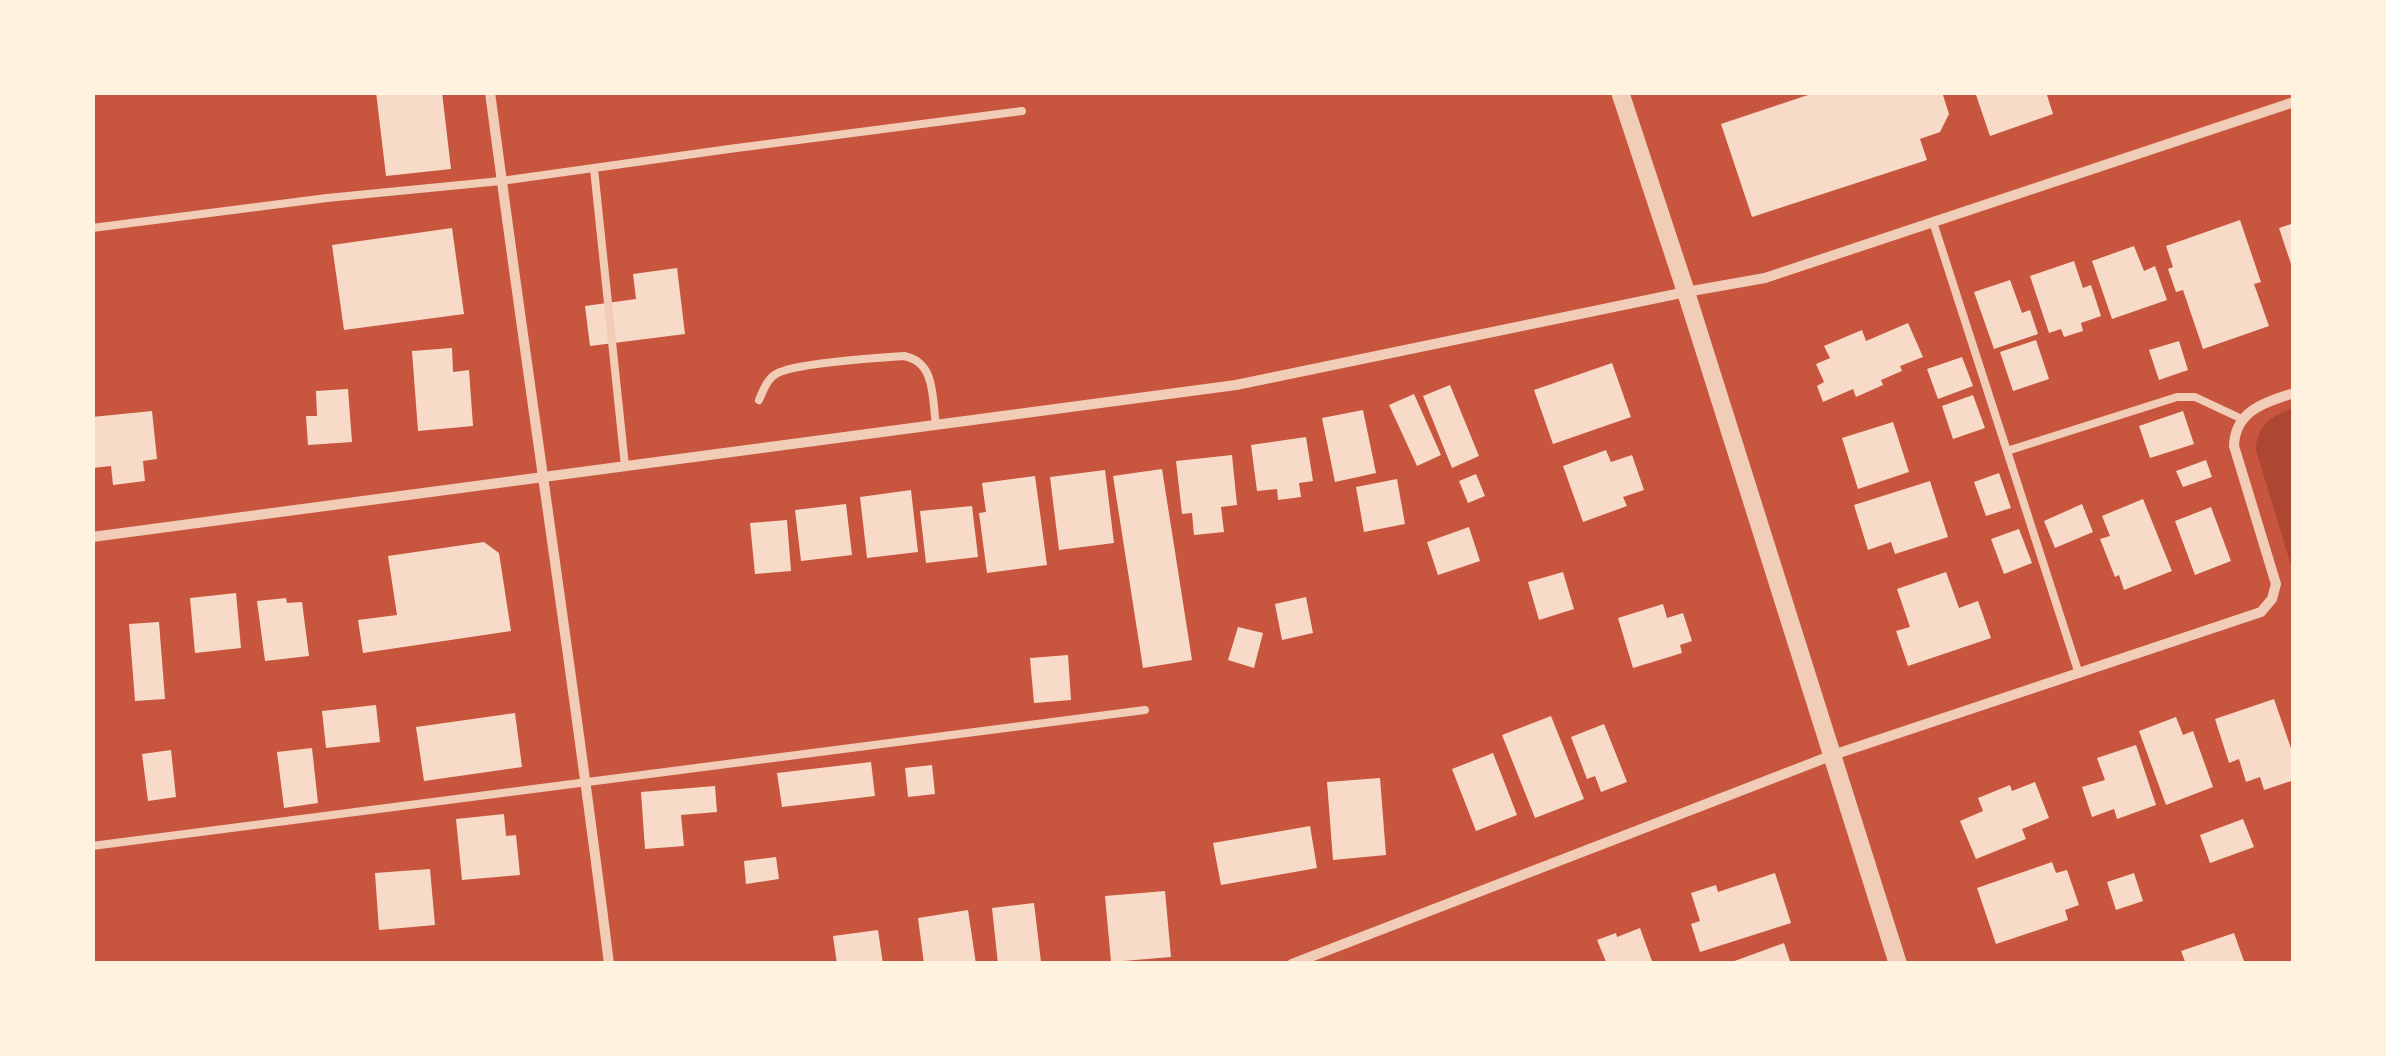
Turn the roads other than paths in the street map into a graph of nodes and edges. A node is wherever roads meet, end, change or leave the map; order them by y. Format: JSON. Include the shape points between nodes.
{"nodes":[{"id":1,"x":490,"y":92,"type":"edge"},
{"id":2,"x":1620,"y":92,"type":"edge"},
{"id":3,"x":2294,"y":102,"type":"edge"},
{"id":4,"x":1022,"y":111,"type":"dead end"},
{"id":5,"x":594,"y":169,"type":"junction"},
{"id":6,"x":501,"y":181,"type":"junction"},
{"id":7,"x":1933,"y":222,"type":"junction"},
{"id":8,"x":92,"y":228,"type":"edge"},
{"id":9,"x":1686,"y":292,"type":"junction"},
{"id":10,"x":2294,"y":393,"type":"edge"},
{"id":11,"x":759,"y":400,"type":"dead end"},
{"id":12,"x":2242,"y":419,"type":"junction"},
{"id":13,"x":936,"y":425,"type":"junction"},
{"id":14,"x":2007,"y":452,"type":"junction"},
{"id":15,"x":625,"y":466,"type":"junction"},
{"id":16,"x":542,"y":478,"type":"junction"},
{"id":17,"x":92,"y":537,"type":"edge"},
{"id":18,"x":2079,"y":674,"type":"junction"},
{"id":19,"x":1145,"y":710,"type":"dead end"},
{"id":20,"x":1833,"y":755,"type":"junction"},
{"id":21,"x":587,"y":783,"type":"junction"},
{"id":22,"x":92,"y":846,"type":"edge"},
{"id":23,"x":609,"y":964,"type":"edge"},
{"id":24,"x":1292,"y":964,"type":"edge"},
{"id":25,"x":1898,"y":964,"type":"edge"}],
"edges":[{"from":1,"to":6,"type":"street"},
{"from":2,"to":9,"type":"street"},
{"from":3,"to":7,"type":"street"},
{"from":4,"to":5,"type":"lane"},
{"from":5,"to":6,"type":"lane"},
{"from":5,"to":15,"type":"lane"},
{"from":6,"to":8,"type":"lane"},
{"from":6,"to":16,"type":"street"},
{"from":7,"to":9,"type":"street","via":[[1765,278]]},
{"from":7,"to":14,"type":"lane"},
{"from":9,"to":13,"type":"street","via":[[1236,385]]},
{"from":9,"to":20,"type":"street"},
{"from":10,"to":12,"type":"street","via":[[2257,405]]},
{"from":11,"to":13,"type":"lane","via":[[778,372],[904,356],[928,372]]},
{"from":12,"to":14,"type":"lane","via":[[2195,397],[2177,397]]},
{"from":12,"to":18,"type":"street","via":[[2234,446],[2276,584],[2272,599],[2252,617]]},
{"from":13,"to":15,"type":"street"},
{"from":14,"to":18,"type":"lane"},
{"from":15,"to":16,"type":"street"},
{"from":16,"to":17,"type":"street"},
{"from":16,"to":21,"type":"street"},
{"from":18,"to":20,"type":"street"},
{"from":19,"to":21,"type":"lane"},
{"from":20,"to":24,"type":"street"},
{"from":20,"to":25,"type":"street"},
{"from":21,"to":22,"type":"lane"},
{"from":21,"to":23,"type":"street"}]}
